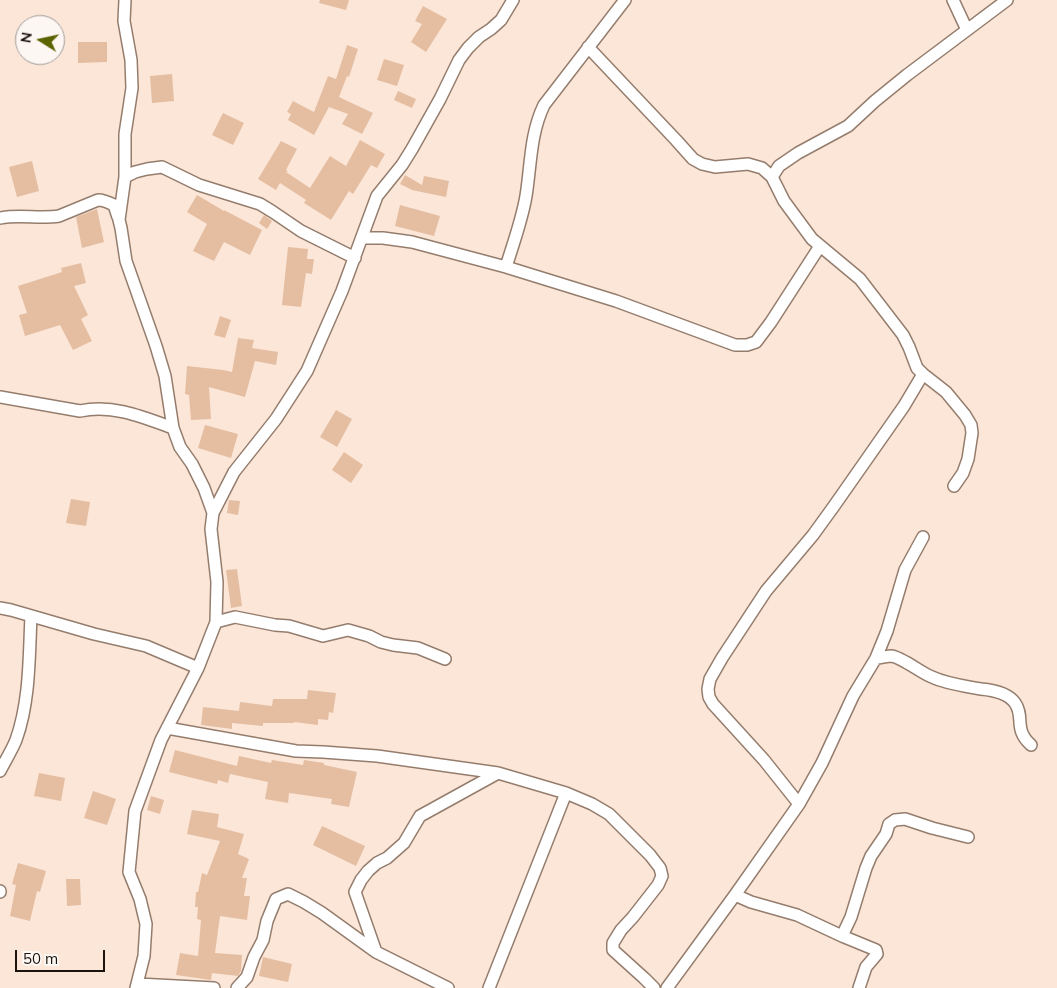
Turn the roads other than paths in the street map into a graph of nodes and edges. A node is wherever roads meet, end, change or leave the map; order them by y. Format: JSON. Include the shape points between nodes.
{"nodes":[{"id":1,"x":124,"y":0,"type":"edge"},
{"id":2,"x":513,"y":0,"type":"edge"},
{"id":3,"x":625,"y":0,"type":"edge"},
{"id":4,"x":953,"y":0,"type":"edge"},
{"id":5,"x":1007,"y":0,"type":"edge"},
{"id":6,"x":966,"y":30,"type":"junction"},
{"id":7,"x":588,"y":47,"type":"junction"},
{"id":8,"x":125,"y":177,"type":"junction"},
{"id":9,"x":772,"y":177,"type":"junction"},
{"id":10,"x":0,"y":218,"type":"edge"},
{"id":11,"x":118,"y":220,"type":"junction"},
{"id":12,"x":362,"y":238,"type":"junction"},
{"id":13,"x":820,"y":246,"type":"junction"},
{"id":14,"x":355,"y":258,"type":"junction"},
{"id":15,"x":506,"y":267,"type":"junction"},
{"id":16,"x":923,"y":374,"type":"junction"},
{"id":17,"x":0,"y":397,"type":"edge"},
{"id":18,"x":173,"y":428,"type":"junction"},
{"id":19,"x":954,"y":486,"type":"dead end"},
{"id":20,"x":213,"y":513,"type":"junction"},
{"id":21,"x":923,"y":537,"type":"dead end"},
{"id":22,"x":0,"y":608,"type":"edge"},
{"id":23,"x":31,"y":616,"type":"junction"},
{"id":24,"x":216,"y":622,"type":"junction"},
{"id":25,"x":876,"y":658,"type":"junction"},
{"id":26,"x":445,"y":659,"type":"dead end"},
{"id":27,"x":198,"y":668,"type":"junction"},
{"id":28,"x":167,"y":728,"type":"junction"},
{"id":29,"x":1031,"y":745,"type":"dead end"},
{"id":30,"x":0,"y":771,"type":"edge"},
{"id":31,"x":498,"y":773,"type":"junction"},
{"id":32,"x":566,"y":794,"type":"junction"},
{"id":33,"x":799,"y":804,"type":"junction"},
{"id":34,"x":968,"y":837,"type":"dead end"},
{"id":35,"x":735,"y":895,"type":"junction"},
{"id":36,"x":842,"y":936,"type":"junction"},
{"id":37,"x":376,"y":952,"type":"junction"},
{"id":38,"x":137,"y":986,"type":"edge"},
{"id":39,"x":214,"y":988,"type":"edge"},
{"id":40,"x":237,"y":988,"type":"edge"},
{"id":41,"x":448,"y":988,"type":"edge"},
{"id":42,"x":488,"y":988,"type":"edge"},
{"id":43,"x":654,"y":988,"type":"edge"},
{"id":44,"x":667,"y":988,"type":"edge"},
{"id":45,"x":858,"y":988,"type":"edge"}],
"edges":[{"from":1,"to":8,"type":"street","via":[[132,88],[125,134]]},
{"from":2,"to":12,"type":"street","via":[[501,20],[479,37],[459,60],[412,149],[377,196]]},
{"from":3,"to":7,"type":"street"},
{"from":4,"to":6,"type":"street"},
{"from":5,"to":6,"type":"street"},
{"from":6,"to":9,"type":"street","via":[[848,126],[798,152],[779,166]]},
{"from":7,"to":9,"type":"street","via":[[692,160],[715,167],[748,164],[762,168]]},
{"from":7,"to":15,"type":"street","via":[[544,105],[538,118],[526,196]]},
{"from":8,"to":11,"type":"street"},
{"from":8,"to":14,"type":"street","via":[[162,167],[199,185],[260,204],[301,231]]},
{"from":9,"to":13,"type":"street","via":[[784,201]]},
{"from":10,"to":11,"type":"street","via":[[58,216],[102,200],[114,205]]},
{"from":11,"to":18,"type":"street","via":[[126,261],[165,376]]},
{"from":12,"to":14,"type":"street"},
{"from":12,"to":15,"type":"street","via":[[412,242]]},
{"from":13,"to":15,"type":"street","via":[[756,342],[747,345],[735,345],[616,301]]},
{"from":13,"to":16,"type":"street","via":[[860,279],[903,335],[917,368]]},
{"from":14,"to":20,"type":"street","via":[[307,371],[276,419],[234,472]]},
{"from":16,"to":19,"type":"street","via":[[946,392],[971,425],[966,468]]},
{"from":16,"to":33,"type":"street","via":[[829,513],[766,591],[710,679],[709,697],[713,704]]},
{"from":17,"to":18,"type":"street","via":[[80,410],[134,413]]},
{"from":18,"to":20,"type":"street","via":[[180,447],[204,488]]},
{"from":20,"to":24,"type":"street"},
{"from":21,"to":25,"type":"street","via":[[905,570]]},
{"from":22,"to":23,"type":"street"},
{"from":23,"to":27,"type":"street","via":[[146,646]]},
{"from":23,"to":30,"type":"street","via":[[23,716]]},
{"from":24,"to":26,"type":"street","via":[[235,617],[289,626],[323,636],[348,630],[381,642],[418,648]]},
{"from":24,"to":27,"type":"street"},
{"from":25,"to":29,"type":"street","via":[[892,656],[939,680],[992,690],[1008,697],[1015,703],[1022,733]]},
{"from":25,"to":33,"type":"street","via":[[853,696]]},
{"from":27,"to":28,"type":"street"},
{"from":28,"to":31,"type":"street","via":[[296,751],[377,756]]},
{"from":28,"to":38,"type":"street","via":[[135,811],[129,872],[146,924],[144,956]]},
{"from":31,"to":32,"type":"street"},
{"from":31,"to":37,"type":"street","via":[[420,816],[404,843],[361,880],[355,892]]},
{"from":32,"to":42,"type":"street"},
{"from":32,"to":43,"type":"street","via":[[609,814],[660,868],[662,876],[658,885],[621,930],[613,950]]},
{"from":33,"to":35,"type":"street"},
{"from":34,"to":36,"type":"street","via":[[905,819],[889,824],[866,868],[852,917]]},
{"from":35,"to":36,"type":"street","via":[[797,915]]},
{"from":35,"to":44,"type":"street"},
{"from":36,"to":45,"type":"street","via":[[877,952],[866,967]]},
{"from":37,"to":40,"type":"street","via":[[322,913],[288,894],[276,899],[247,977]]},
{"from":37,"to":41,"type":"street"},
{"from":38,"to":39,"type":"street"}]}
